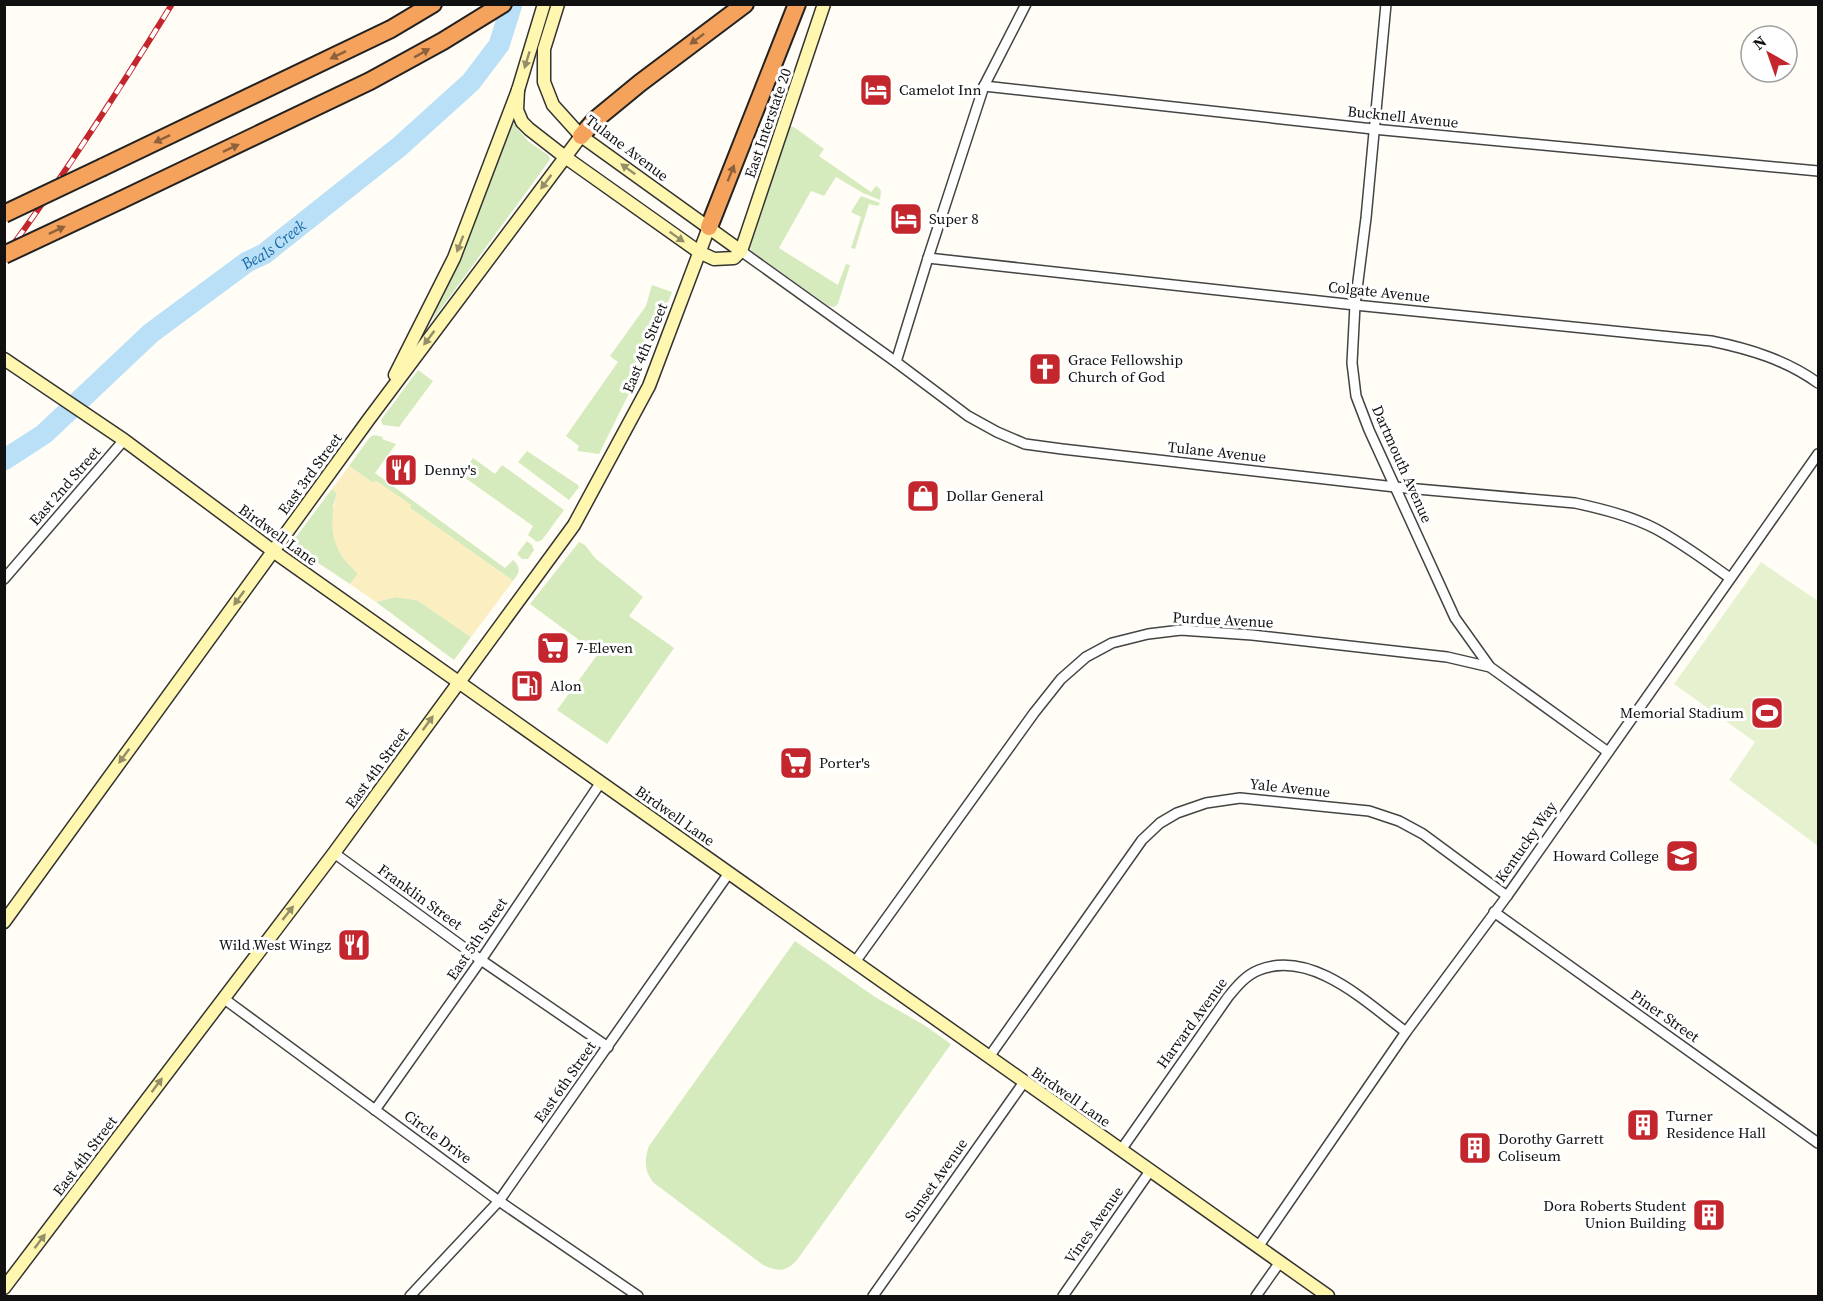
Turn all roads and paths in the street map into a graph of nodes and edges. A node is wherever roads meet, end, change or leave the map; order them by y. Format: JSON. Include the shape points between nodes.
{"nodes":[{"id":1,"x":433,"y":4,"type":"edge"},
{"id":2,"x":503,"y":4,"type":"edge"},
{"id":3,"x":544,"y":4,"type":"edge"},
{"id":4,"x":558,"y":4,"type":"edge"},
{"id":5,"x":745,"y":4,"type":"edge"},
{"id":6,"x":797,"y":4,"type":"edge"},
{"id":7,"x":824,"y":4,"type":"edge"},
{"id":8,"x":1026,"y":4,"type":"edge"},
{"id":9,"x":1386,"y":4,"type":"edge"},
{"id":10,"x":984,"y":86,"type":"junction"},
{"id":11,"x":518,"y":90,"type":"junction"},
{"id":12,"x":1373,"y":129,"type":"junction"},
{"id":13,"x":581,"y":136,"type":"junction"},
{"id":14,"x":565,"y":157,"type":"junction"},
{"id":15,"x":1818,"y":171,"type":"edge"},
{"id":16,"x":4,"y":214,"type":"edge"},
{"id":17,"x":709,"y":227,"type":"junction"},
{"id":18,"x":741,"y":251,"type":"junction"},
{"id":19,"x":699,"y":252,"type":"junction"},
{"id":20,"x":4,"y":255,"type":"edge"},
{"id":21,"x":928,"y":258,"type":"junction"},
{"id":22,"x":1355,"y":305,"type":"junction"},
{"id":23,"x":4,"y":359,"type":"edge"},
{"id":24,"x":896,"y":362,"type":"junction"},
{"id":25,"x":1818,"y":382,"type":"edge"},
{"id":26,"x":381,"y":403,"type":"junction"},
{"id":27,"x":124,"y":441,"type":"junction"},
{"id":28,"x":1818,"y":454,"type":"edge"},
{"id":29,"x":1395,"y":487,"type":"junction"},
{"id":30,"x":273,"y":550,"type":"junction"},
{"id":31,"x":4,"y":579,"type":"edge"},
{"id":32,"x":1730,"y":579,"type":"junction"},
{"id":33,"x":1490,"y":667,"type":"junction"},
{"id":34,"x":458,"y":681,"type":"junction"},
{"id":35,"x":1608,"y":752,"type":"junction"},
{"id":36,"x":601,"y":782,"type":"junction"},
{"id":37,"x":334,"y":853,"type":"junction"},
{"id":38,"x":729,"y":873,"type":"junction"},
{"id":39,"x":1507,"y":896,"type":"junction"},
{"id":40,"x":1494,"y":912,"type":"junction"},
{"id":41,"x":4,"y":922,"type":"edge"},
{"id":42,"x":481,"y":960,"type":"junction"},
{"id":43,"x":855,"y":962,"type":"junction"},
{"id":44,"x":223,"y":998,"type":"junction"},
{"id":45,"x":1406,"y":1032,"type":"junction"},
{"id":46,"x":608,"y":1047,"type":"junction"},
{"id":47,"x":989,"y":1057,"type":"junction"},
{"id":48,"x":1024,"y":1082,"type":"junction"},
{"id":49,"x":375,"y":1110,"type":"junction"},
{"id":50,"x":1818,"y":1143,"type":"edge"},
{"id":51,"x":1121,"y":1150,"type":"junction"},
{"id":52,"x":1150,"y":1171,"type":"junction"},
{"id":53,"x":499,"y":1201,"type":"junction"},
{"id":54,"x":1258,"y":1247,"type":"junction"},
{"id":55,"x":1280,"y":1262,"type":"junction"},
{"id":56,"x":4,"y":1288,"type":"edge"},
{"id":57,"x":410,"y":1296,"type":"edge"},
{"id":58,"x":638,"y":1296,"type":"edge"},
{"id":59,"x":875,"y":1296,"type":"edge"},
{"id":60,"x":1064,"y":1296,"type":"edge"},
{"id":61,"x":1256,"y":1296,"type":"edge"},
{"id":62,"x":1328,"y":1296,"type":"edge"}],
"edges":[{"from":1,"to":16,"type":"highway","one_way":true,"bridge":true,"via":[[391,29]]},
{"from":20,"to":2,"type":"highway","one_way":true,"bridge":true,"via":[[370,81]]},
{"from":3,"to":11,"type":"main road","one_way":true},
{"from":4,"to":13,"type":"main road","name":"Tulane Avenue","via":[[544,49],[544,82],[553,105]]},
{"from":5,"to":13,"type":"highway","one_way":true,"via":[[640,83]]},
{"from":17,"to":6,"type":"highway","one_way":true},
{"from":7,"to":18,"type":"main road","name":"East Interstate 20"},
{"from":8,"to":10,"type":"street"},
{"from":9,"to":12,"type":"street","name":"Dartmouth Avenue"},
{"from":10,"to":12,"type":"street","name":"Bucknell Avenue"},
{"from":10,"to":21,"type":"street"},
{"from":11,"to":14,"type":"main road","via":[[522,122]]},
{"from":11,"to":26,"type":"main road","one_way":true,"via":[[454,258]]},
{"from":12,"to":15,"type":"street","name":"Bucknell Avenue"},
{"from":12,"to":22,"type":"street","name":"Dartmouth Avenue"},
{"from":13,"to":14,"type":"main road","name":"East 3rd Street"},
{"from":17,"to":13,"type":"main road","name":"Tulane Avenue","one_way":true},
{"from":14,"to":19,"type":"main road","one_way":true},
{"from":14,"to":26,"type":"main road","name":"East 3rd Street","one_way":true},
{"from":17,"to":18,"type":"main road","name":"Tulane Avenue"},
{"from":17,"to":19,"type":"main road","name":"East 4th Street"},
{"from":18,"to":19,"type":"main road","via":[[734,258],[714,260]]},
{"from":18,"to":24,"type":"street","name":"Tulane Avenue"},
{"from":19,"to":34,"type":"main road","name":"East 4th Street","via":[[649,386],[574,525]]},
{"from":21,"to":22,"type":"street","name":"Colgate Avenue"},
{"from":21,"to":24,"type":"street"},
{"from":22,"to":25,"type":"street","name":"Colgate Avenue","via":[[1711,341],[1785,363]]},
{"from":22,"to":29,"type":"street","name":"Dartmouth Avenue","via":[[1352,363],[1356,396]]},
{"from":23,"to":27,"type":"main road","name":"Birdwell Lane"},
{"from":24,"to":29,"type":"street","name":"Tulane Avenue","via":[[968,416],[1024,444]]},
{"from":26,"to":30,"type":"main road","name":"East 3rd Street"},
{"from":27,"to":30,"type":"main road","name":"Birdwell Lane"},
{"from":27,"to":31,"type":"street","name":"East 2nd Street"},
{"from":28,"to":32,"type":"street","name":"Kentucky Way"},
{"from":29,"to":32,"type":"street","name":"Tulane Avenue","via":[[1575,503],[1601,509],[1654,528]]},
{"from":29,"to":33,"type":"street","name":"Dartmouth Avenue","via":[[1455,618]]},
{"from":30,"to":34,"type":"main road","name":"Birdwell Lane"},
{"from":30,"to":41,"type":"main road","name":"East 3rd Street","one_way":true},
{"from":32,"to":35,"type":"street","name":"Kentucky Way"},
{"from":33,"to":35,"type":"street","name":"Purdue Avenue"},
{"from":33,"to":43,"type":"street","name":"Purdue Avenue","via":[[1447,657],[1181,630],[1112,643],[1086,657],[1061,678]]},
{"from":34,"to":36,"type":"main road","name":"Birdwell Lane"},
{"from":37,"to":34,"type":"main road","name":"East 4th Street","one_way":true},
{"from":35,"to":39,"type":"street","name":"Kentucky Way"},
{"from":36,"to":38,"type":"main road","name":"Birdwell Lane"},
{"from":36,"to":42,"type":"street","name":"East 5th Street"},
{"from":37,"to":42,"type":"street","name":"Franklin Street"},
{"from":44,"to":37,"type":"main road","name":"East 4th Street","one_way":true},
{"from":38,"to":43,"type":"main road","name":"Birdwell Lane"},
{"from":38,"to":46,"type":"street","name":"East 6th Street"},
{"from":39,"to":40,"type":"street","name":"Kentucky Way"},
{"from":39,"to":47,"type":"street","name":"Yale Avenue","via":[[1423,834],[1369,811],[1240,798],[1206,803],[1177,813],[1142,840]]},
{"from":40,"to":45,"type":"street","name":"Kentucky Way"},
{"from":40,"to":50,"type":"street","name":"Piner Street"},
{"from":42,"to":46,"type":"street","name":"Franklin Street"},
{"from":42,"to":49,"type":"street","name":"East 5th Street"},
{"from":43,"to":47,"type":"main road","name":"Birdwell Lane"},
{"from":44,"to":49,"type":"street","name":"Circle Drive"},
{"from":56,"to":44,"type":"main road","name":"East 4th Street","one_way":true},
{"from":45,"to":51,"type":"street","name":"Harvard Avenue","via":[[1335,979],[1307,967],[1260,969],[1228,997]]},
{"from":45,"to":54,"type":"street","name":"Kentucky Way"},
{"from":46,"to":53,"type":"street","name":"East 6th Street"},
{"from":47,"to":48,"type":"main road","name":"Birdwell Lane"},
{"from":48,"to":51,"type":"main road","name":"Birdwell Lane"},
{"from":48,"to":59,"type":"street","name":"Sunset Avenue"},
{"from":49,"to":53,"type":"street","name":"Circle Drive"},
{"from":51,"to":52,"type":"main road","name":"Birdwell Lane"},
{"from":52,"to":54,"type":"main road","name":"Birdwell Lane"},
{"from":52,"to":60,"type":"street","name":"Vines Avenue"},
{"from":53,"to":57,"type":"street","name":"East 6th Street"},
{"from":53,"to":58,"type":"street","name":"Circle Drive"},
{"from":54,"to":55,"type":"main road","name":"Birdwell Lane"},
{"from":55,"to":61,"type":"street"},
{"from":55,"to":62,"type":"main road","name":"Birdwell Lane"}]}
